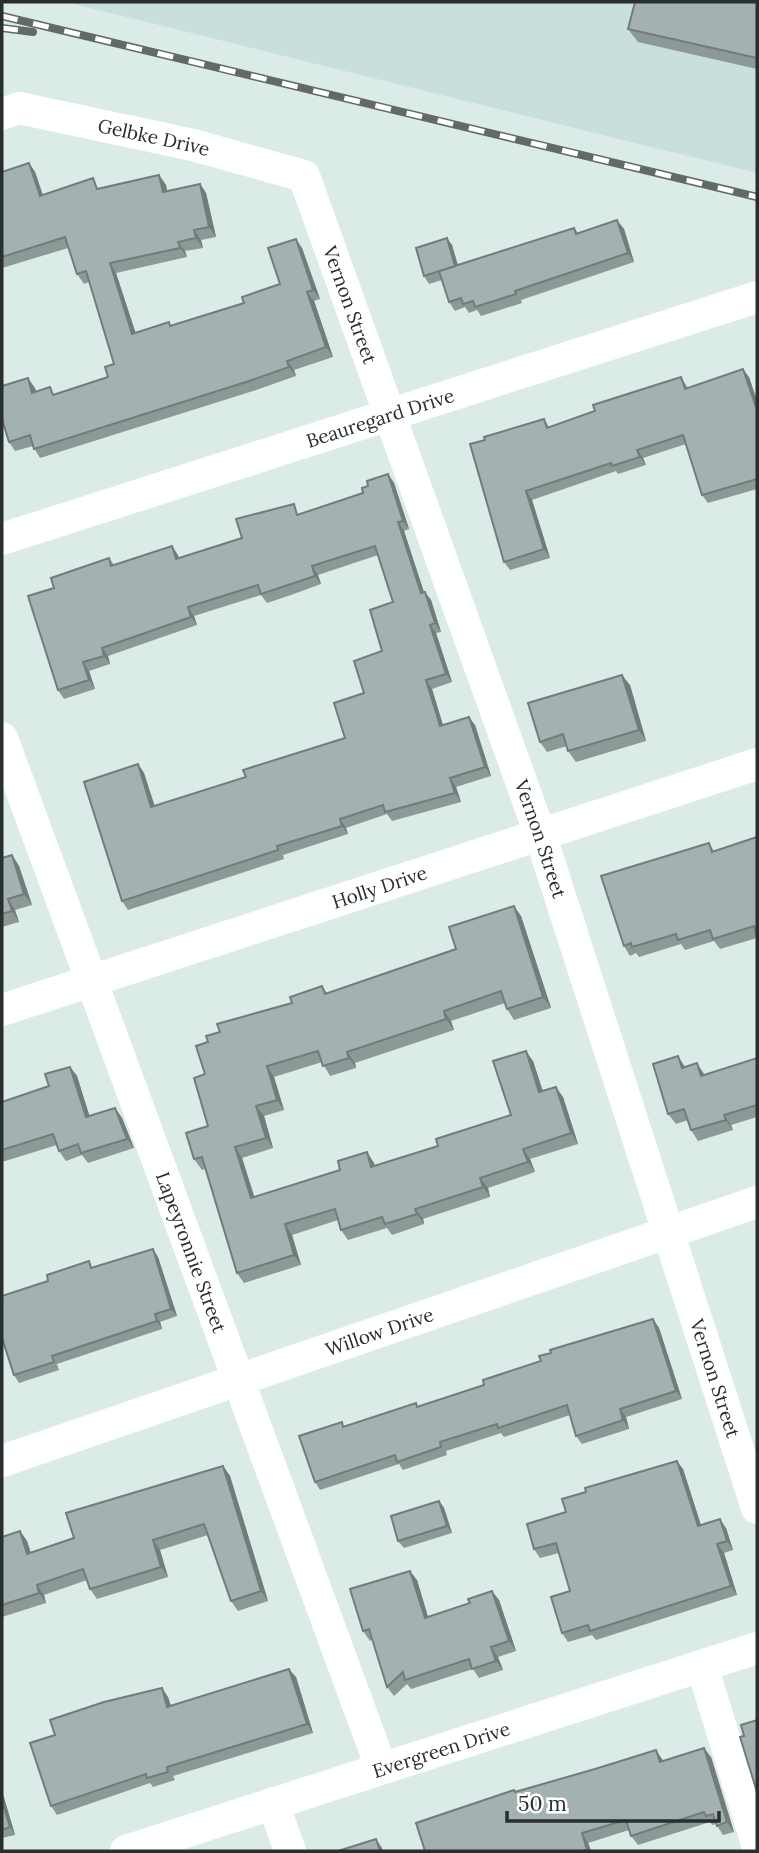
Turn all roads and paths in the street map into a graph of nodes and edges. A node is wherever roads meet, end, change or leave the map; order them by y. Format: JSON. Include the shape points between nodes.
{"nodes":[{"id":1,"x":2,"y":114,"type":"edge"},
{"id":2,"x":304,"y":176,"type":"joint"},
{"id":3,"x":757,"y":297,"type":"edge"},
{"id":4,"x":391,"y":412,"type":"junction"},
{"id":5,"x":2,"y":539,"type":"edge"},
{"id":6,"x":2,"y":738,"type":"edge"},
{"id":7,"x":757,"y":764,"type":"edge"},
{"id":8,"x":540,"y":834,"type":"junction"},
{"id":9,"x":91,"y":981,"type":"junction"},
{"id":10,"x":2,"y":1010,"type":"edge"},
{"id":11,"x":757,"y":1202,"type":"edge"},
{"id":12,"x":669,"y":1230,"type":"junction"},
{"id":13,"x":240,"y":1380,"type":"junction"},
{"id":14,"x":2,"y":1461,"type":"edge"},
{"id":15,"x":757,"y":1508,"type":"edge"},
{"id":16,"x":757,"y":1648,"type":"edge"},
{"id":17,"x":702,"y":1666,"type":"junction"},
{"id":18,"x":381,"y":1767,"type":"junction"},
{"id":19,"x":273,"y":1803,"type":"junction"},
{"id":20,"x":757,"y":1844,"type":"edge"},
{"id":21,"x":126,"y":1851,"type":"edge"},
{"id":22,"x":290,"y":1851,"type":"edge"}],
"edges":[{"from":1,"to":2,"type":"street","name":"Gelbke Drive","via":[[19,108],[193,145]]},
{"from":2,"to":4,"type":"street","name":"Vernon Street"},
{"from":3,"to":4,"type":"street","name":"Beauregard Drive"},
{"from":4,"to":5,"type":"street","name":"Beauregard Drive"},
{"from":4,"to":8,"type":"street","name":"Vernon Street"},
{"from":6,"to":9,"type":"street","name":"Lapeyronnie Street"},
{"from":7,"to":8,"type":"street","name":"Holly Drive"},
{"from":8,"to":9,"type":"street","name":"Holly Drive"},
{"from":8,"to":12,"type":"street","name":"Vernon Street"},
{"from":9,"to":10,"type":"street","name":"Holly Drive"},
{"from":9,"to":13,"type":"street","name":"Lapeyronnie Street"},
{"from":11,"to":12,"type":"street","name":"Willow Drive"},
{"from":12,"to":13,"type":"street","name":"Willow Drive"},
{"from":12,"to":15,"type":"street","name":"Vernon Street"},
{"from":13,"to":14,"type":"street","name":"Willow Drive"},
{"from":13,"to":18,"type":"street","name":"Lapeyronnie Street"},
{"from":16,"to":17,"type":"street","name":"Evergreen Drive"},
{"from":17,"to":18,"type":"street","name":"Evergreen Drive"},
{"from":17,"to":20,"type":"street"},
{"from":18,"to":19,"type":"street","name":"Evergreen Drive"},
{"from":19,"to":21,"type":"street","name":"Evergreen Drive"},
{"from":19,"to":22,"type":"street"}]}
